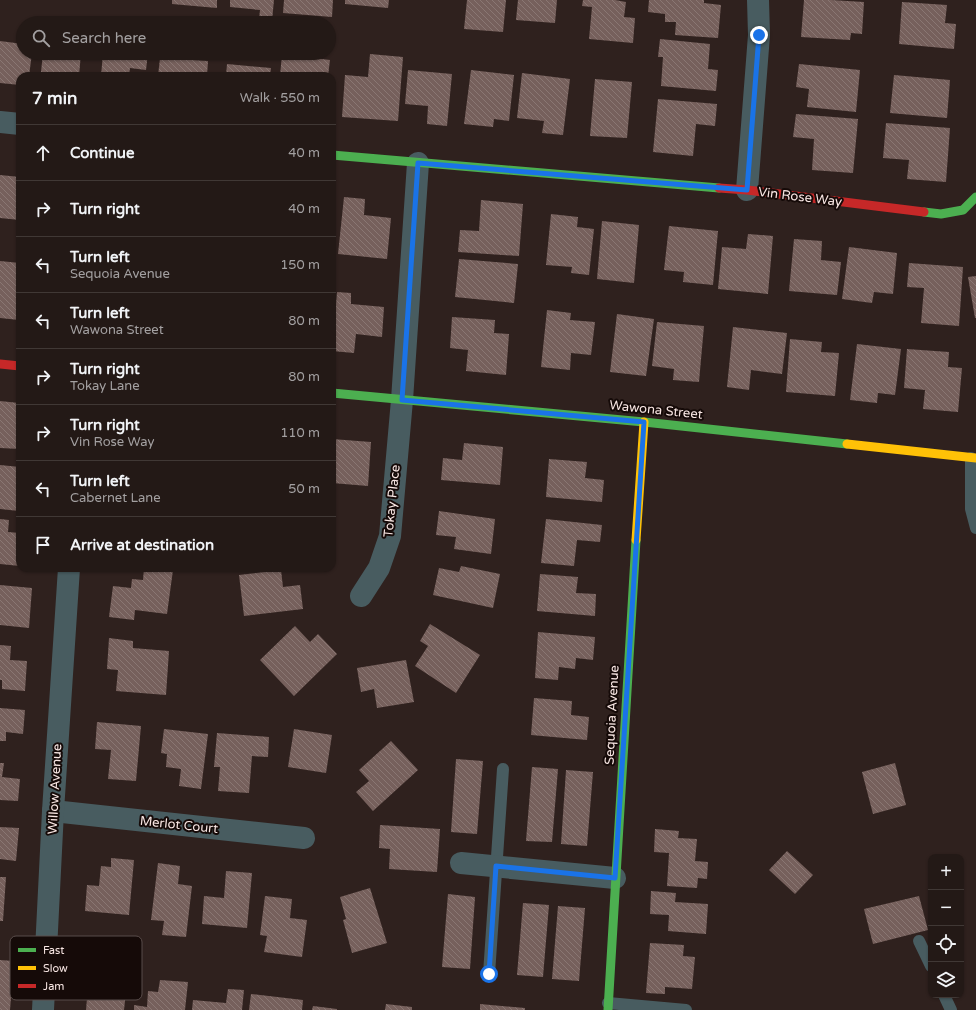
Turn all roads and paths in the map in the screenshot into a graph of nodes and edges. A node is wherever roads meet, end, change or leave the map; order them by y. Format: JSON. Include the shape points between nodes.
{"nodes":[{"id":1,"x":758,"y":0,"type":"edge"},
{"id":2,"x":0,"y":122,"type":"edge"},
{"id":3,"x":16,"y":124,"type":"edge"},
{"id":4,"x":336,"y":155,"type":"edge"},
{"id":5,"x":418,"y":163,"type":"junction"},
{"id":6,"x":747,"y":190,"type":"junction"},
{"id":7,"x":976,"y":197,"type":"edge"},
{"id":8,"x":0,"y":364,"type":"edge"},
{"id":9,"x":16,"y":366,"type":"edge"},
{"id":10,"x":336,"y":394,"type":"edge"},
{"id":11,"x":402,"y":400,"type":"junction"},
{"id":12,"x":644,"y":422,"type":"junction"},
{"id":13,"x":974,"y":458,"type":"edge"},
{"id":14,"x":975,"y":524,"type":"edge"},
{"id":15,"x":69,"y":572,"type":"edge"},
{"id":16,"x":362,"y":596,"type":"dead end"},
{"id":17,"x":503,"y":769,"type":"dead end"},
{"id":18,"x":53,"y":811,"type":"junction"},
{"id":19,"x":304,"y":838,"type":"dead end"},
{"id":20,"x":461,"y":863,"type":"dead end"},
{"id":21,"x":496,"y":866,"type":"junction"},
{"id":22,"x":615,"y":878,"type":"junction"},
{"id":23,"x":47,"y":936,"type":"edge"},
{"id":24,"x":919,"y":941,"type":"dead end"},
{"id":25,"x":929,"y":962,"type":"edge"},
{"id":26,"x":489,"y":974,"type":"dead end"},
{"id":27,"x":945,"y":998,"type":"edge"},
{"id":28,"x":44,"y":1000,"type":"edge"},
{"id":29,"x":608,"y":1006,"type":"edge"},
{"id":30,"x":43,"y":1010,"type":"edge"},
{"id":31,"x":686,"y":1010,"type":"edge"},
{"id":32,"x":951,"y":1010,"type":"edge"}],
"edges":[{"from":1,"to":6,"type":"street","via":[[759,35]]},
{"from":2,"to":3,"type":"street"},
{"from":4,"to":5,"type":"street","name":"Vin Rose Way"},
{"from":5,"to":6,"type":"street","name":"Vin Rose Way"},
{"from":5,"to":11,"type":"street","name":"Tokay Place"},
{"from":6,"to":7,"type":"street","name":"Vin Rose Way","via":[[941,214],[962,210]]},
{"from":8,"to":9,"type":"street"},
{"from":10,"to":11,"type":"street","name":"Wawona Street"},
{"from":11,"to":12,"type":"street","name":"Wawona Street"},
{"from":11,"to":16,"type":"street","name":"Tokay Place","via":[[390,536],[379,568]]},
{"from":12,"to":13,"type":"street","name":"Wawona Street"},
{"from":12,"to":22,"type":"street","name":"Sequoia Avenue"},
{"from":13,"to":14,"type":"lane","via":[[971,508]]},
{"from":15,"to":18,"type":"street","name":"Willow Avenue"},
{"from":17,"to":21,"type":"lane"},
{"from":18,"to":19,"type":"street","name":"Merlot Court"},
{"from":18,"to":23,"type":"street","name":"Willow Avenue"},
{"from":20,"to":21,"type":"street"},
{"from":21,"to":22,"type":"street"},
{"from":21,"to":26,"type":"lane"},
{"from":22,"to":29,"type":"street","name":"Sequoia Avenue"},
{"from":24,"to":25,"type":"lane"},
{"from":27,"to":32,"type":"lane"},
{"from":28,"to":30,"type":"street","name":"Willow Avenue"},
{"from":29,"to":31,"type":"lane"}]}
